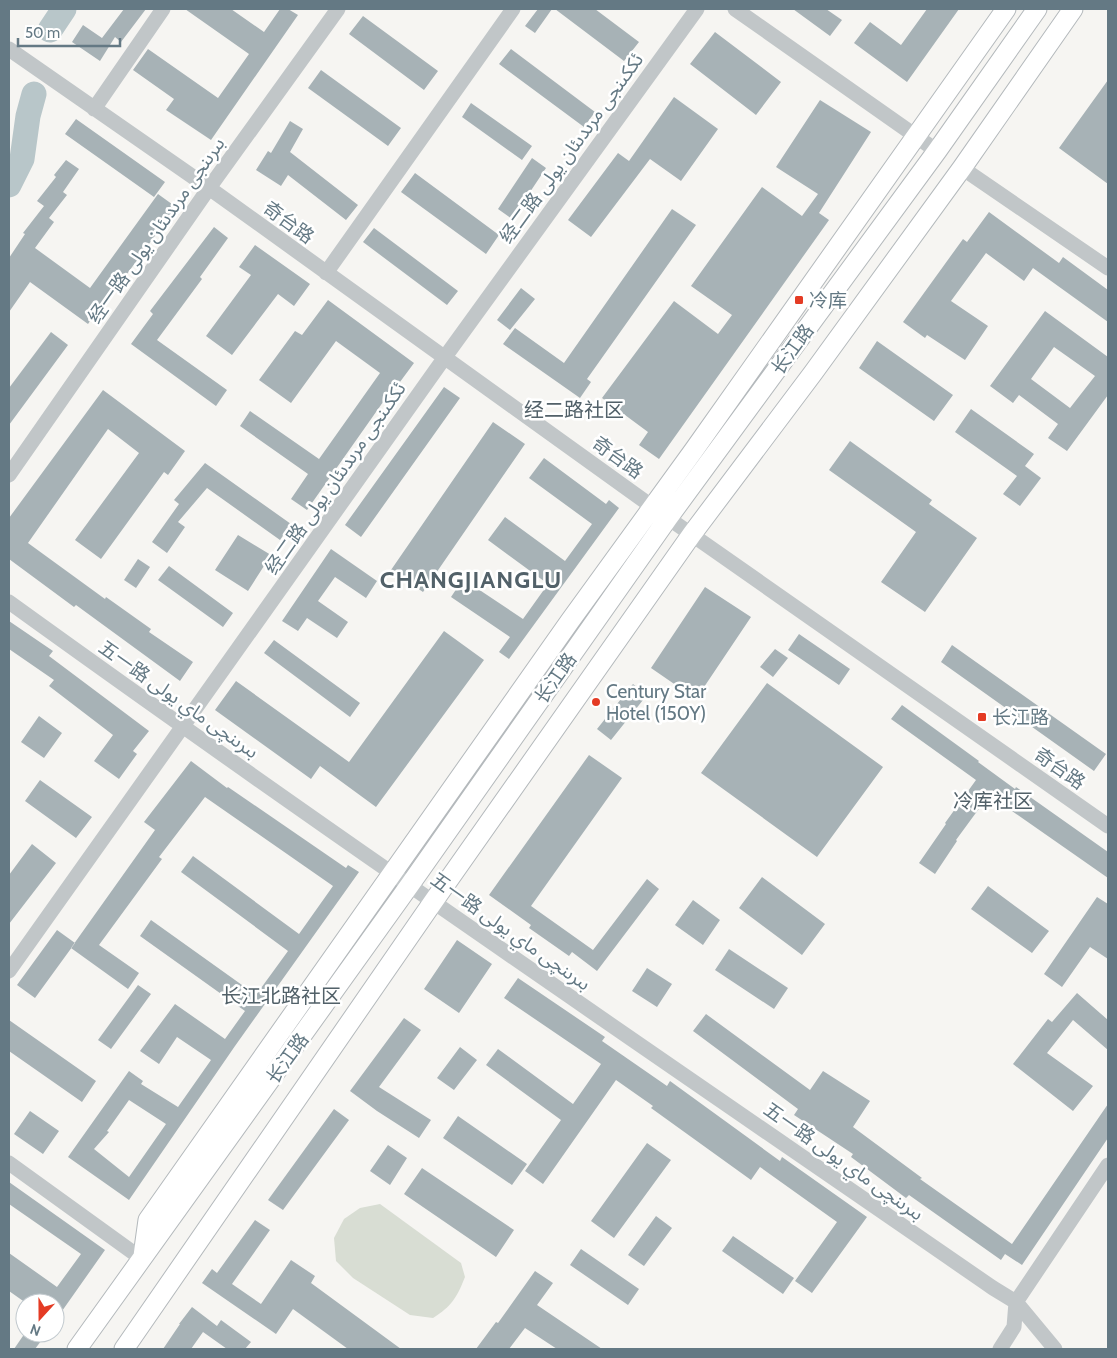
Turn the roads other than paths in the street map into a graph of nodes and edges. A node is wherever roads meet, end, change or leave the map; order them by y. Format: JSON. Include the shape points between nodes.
{"nodes":[{"id":1,"x":163,"y":9,"type":"edge"},
{"id":2,"x":338,"y":9,"type":"edge"},
{"id":3,"x":513,"y":9,"type":"edge"},
{"id":4,"x":697,"y":9,"type":"edge"},
{"id":5,"x":735,"y":9,"type":"edge"},
{"id":6,"x":1006,"y":9,"type":"edge"},
{"id":7,"x":1037,"y":9,"type":"edge"},
{"id":8,"x":1074,"y":9,"type":"edge"},
{"id":9,"x":9,"y":49,"type":"edge"},
{"id":10,"x":94,"y":109,"type":"junction"},
{"id":11,"x":915,"y":137,"type":"junction"},
{"id":12,"x":937,"y":151,"type":"junction"},
{"id":13,"x":962,"y":168,"type":"junction"},
{"id":14,"x":209,"y":188,"type":"junction"},
{"id":15,"x":1108,"y":268,"type":"edge"},
{"id":16,"x":326,"y":273,"type":"junction"},
{"id":17,"x":445,"y":357,"type":"junction"},
{"id":18,"x":9,"y":475,"type":"edge"},
{"id":19,"x":660,"y":512,"type":"junction"},
{"id":20,"x":692,"y":534,"type":"junction"},
{"id":21,"x":9,"y":602,"type":"edge"},
{"id":22,"x":182,"y":727,"type":"junction"},
{"id":23,"x":1108,"y":826,"type":"edge"},
{"id":24,"x":392,"y":874,"type":"junction"},
{"id":25,"x":409,"y":886,"type":"junction"},
{"id":26,"x":433,"y":902,"type":"junction"},
{"id":27,"x":9,"y":971,"type":"edge"},
{"id":28,"x":9,"y":1163,"type":"edge"},
{"id":29,"x":1108,"y":1165,"type":"edge"},
{"id":30,"x":142,"y":1260,"type":"junction"},
{"id":31,"x":1016,"y":1302,"type":"junction"},
{"id":32,"x":77,"y":1349,"type":"edge"},
{"id":33,"x":124,"y":1349,"type":"edge"},
{"id":34,"x":1000,"y":1349,"type":"edge"},
{"id":35,"x":1055,"y":1349,"type":"edge"}],
"edges":[{"from":1,"to":10,"type":"street"},
{"from":2,"to":14,"type":"street","name":"经一路 بىرىنجى مرىدىئان يولى"},
{"from":3,"to":16,"type":"street"},
{"from":4,"to":17,"type":"street","name":"经二路 ئككىنجى مرىدىئان يولى"},
{"from":5,"to":11,"type":"street"},
{"from":6,"to":11,"type":"main road"},
{"from":7,"to":12,"type":"main road","name":"长江路"},
{"from":8,"to":13,"type":"main road","name":"长江路"},
{"from":9,"to":10,"type":"street","name":"奇台路"},
{"from":10,"to":14,"type":"street","name":"奇台路"},
{"from":11,"to":12,"type":"street"},
{"from":11,"to":19,"type":"main road"},
{"from":12,"to":19,"type":"main road","name":"长江路"},
{"from":13,"to":15,"type":"street"},
{"from":13,"to":20,"type":"main road","name":"长江路"},
{"from":14,"to":16,"type":"street","name":"奇台路"},
{"from":14,"to":18,"type":"street","name":"经一路 بىرىنجى مرىدىئان يولى"},
{"from":16,"to":17,"type":"street","name":"奇台路"},
{"from":17,"to":19,"type":"street","name":"奇台路"},
{"from":17,"to":22,"type":"street","name":"经二路 ئككىنجى مرىدىئان يولى"},
{"from":19,"to":20,"type":"street","name":"奇台路"},
{"from":19,"to":24,"type":"main road"},
{"from":19,"to":25,"type":"main road","name":"长江路"},
{"from":20,"to":23,"type":"street","name":"奇台路"},
{"from":20,"to":26,"type":"main road","name":"长江路"},
{"from":21,"to":22,"type":"street","name":"五一路 بىرىنچى ماي يولى"},
{"from":22,"to":24,"type":"street","name":"五一路 بىرىنچى ماي يولى"},
{"from":22,"to":27,"type":"street","name":"经二路 ئككىنجى مرىدىئان يولى"},
{"from":24,"to":25,"type":"street","name":"五一路 بىرىنچى ماي يولى"},
{"from":24,"to":30,"type":"main road","via":[[148,1220]]},
{"from":25,"to":26,"type":"street","name":"五一路 بىرىنچى ماي يولى"},
{"from":25,"to":30,"type":"main road","name":"长江路"},
{"from":26,"to":31,"type":"street","name":"五一路 بىرىنچى ماي يولى"},
{"from":26,"to":33,"type":"main road","name":"长江路"},
{"from":28,"to":30,"type":"street"},
{"from":29,"to":31,"type":"street"},
{"from":30,"to":32,"type":"main road","name":"长江路"},
{"from":31,"to":34,"type":"street","via":[[1014,1327]]},
{"from":31,"to":35,"type":"street","name":"五一路 بىرىنچى ماي يولى"}]}
